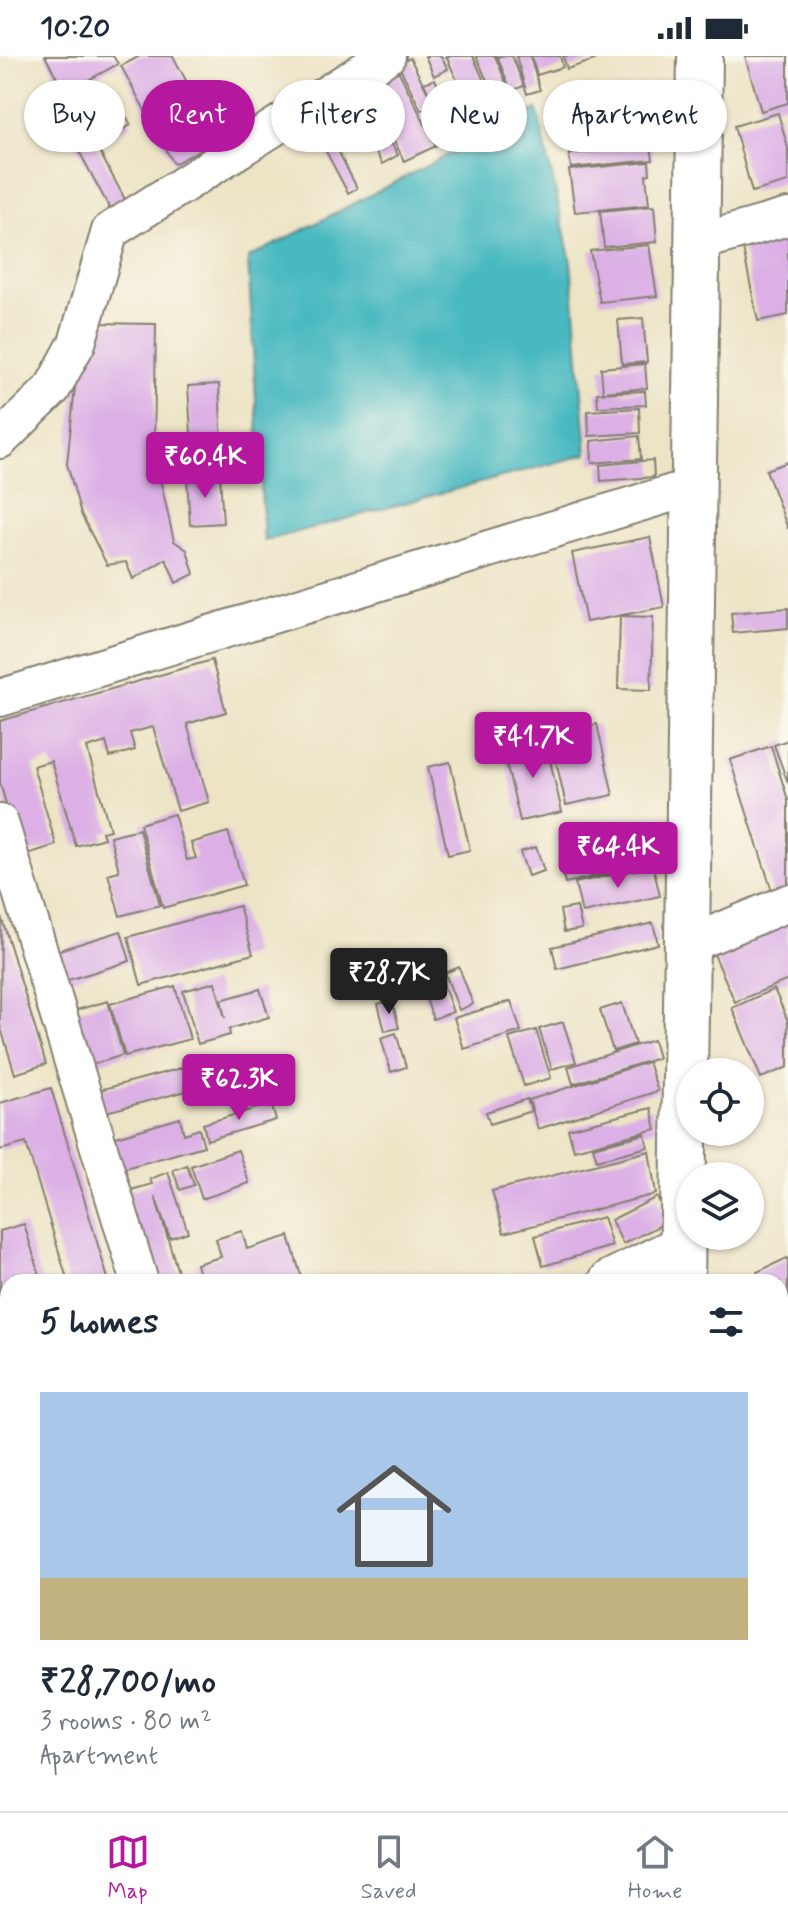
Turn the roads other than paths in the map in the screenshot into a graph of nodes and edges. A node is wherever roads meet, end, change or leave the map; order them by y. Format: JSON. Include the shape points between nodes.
{"nodes":[{"id":1,"x":387,"y":56,"type":"edge"},
{"id":2,"x":700,"y":56,"type":"edge"},
{"id":3,"x":788,"y":217,"type":"edge"},
{"id":4,"x":696,"y":243,"type":"junction"},
{"id":5,"x":0,"y":440,"type":"edge"},
{"id":6,"x":692,"y":487,"type":"junction"},
{"id":7,"x":0,"y":698,"type":"edge"},
{"id":8,"x":0,"y":823,"type":"edge"},
{"id":9,"x":788,"y":903,"type":"edge"},
{"id":10,"x":685,"y":946,"type":"junction"},
{"id":11,"x":682,"y":1264,"type":"edge"},
{"id":12,"x":138,"y":1274,"type":"edge"},
{"id":13,"x":643,"y":1274,"type":"edge"}],
"edges":[{"from":1,"to":5,"type":"street","via":[[110,231],[71,354],[52,389]]},
{"from":2,"to":4,"type":"main road"},
{"from":3,"to":4,"type":"street"},
{"from":4,"to":6,"type":"main road"},
{"from":6,"to":7,"type":"street"},
{"from":6,"to":10,"type":"main road"},
{"from":8,"to":12,"type":"street"},
{"from":9,"to":10,"type":"street"},
{"from":10,"to":11,"type":"main road"},
{"from":11,"to":13,"type":"main road"}]}
